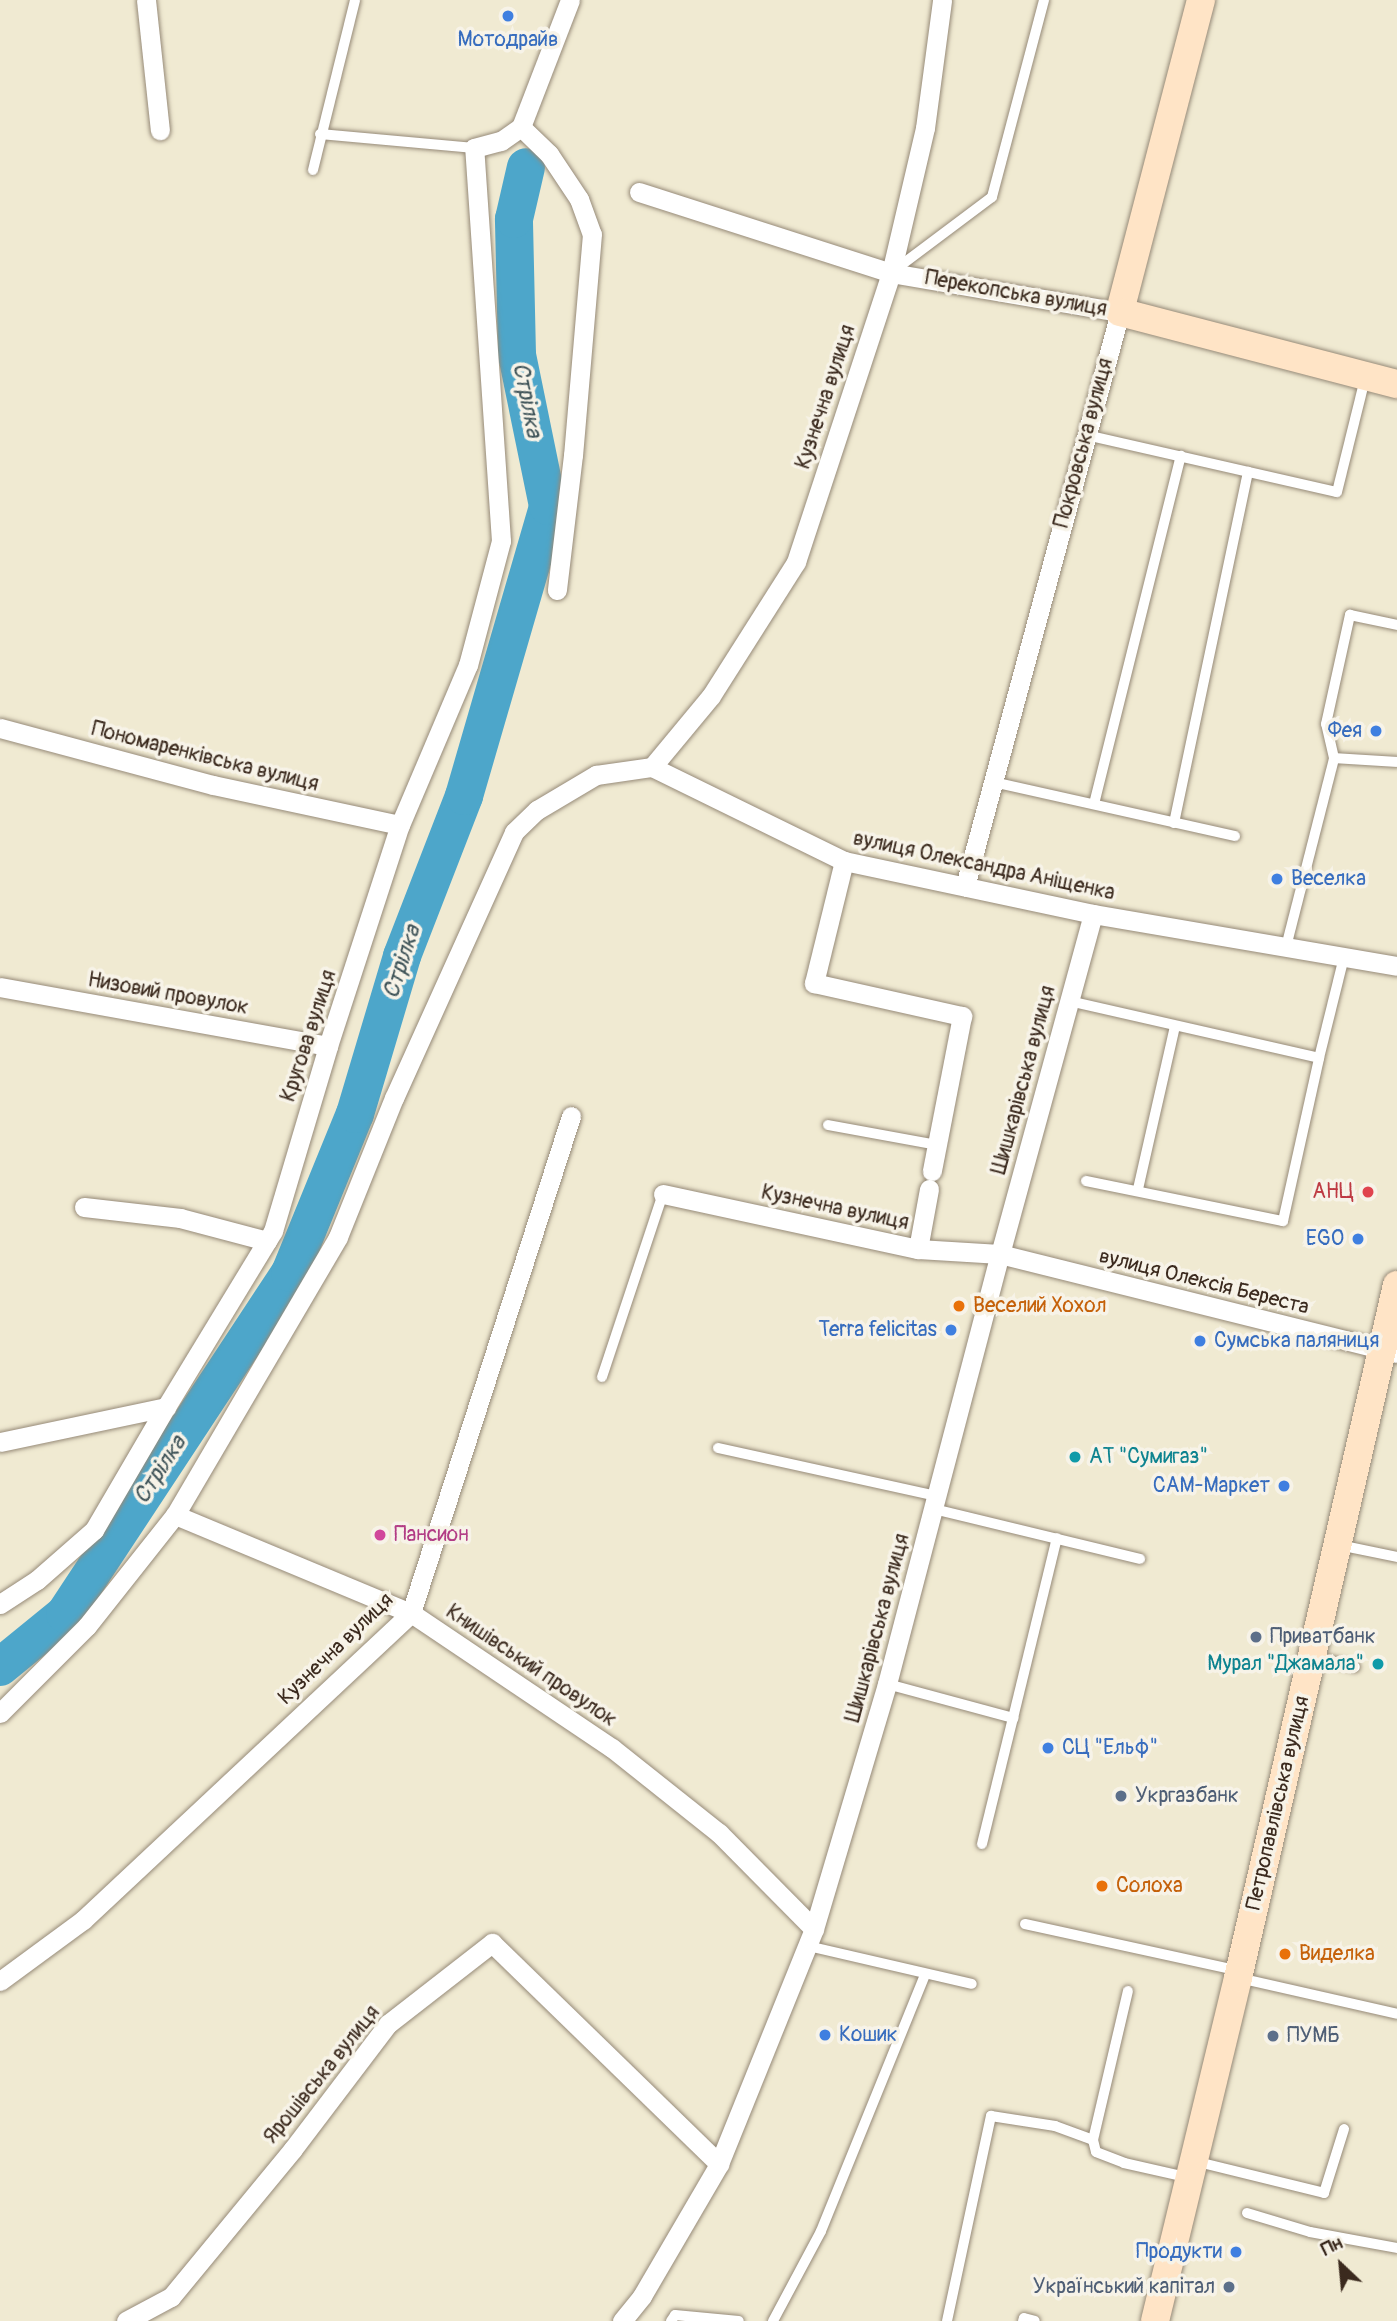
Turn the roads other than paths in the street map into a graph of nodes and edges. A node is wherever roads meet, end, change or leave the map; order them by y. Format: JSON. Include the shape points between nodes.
{"nodes":[{"id":1,"x":146,"y":0,"type":"edge"},
{"id":2,"x":355,"y":0,"type":"edge"},
{"id":3,"x":570,"y":0,"type":"edge"},
{"id":4,"x":942,"y":0,"type":"edge"},
{"id":5,"x":1044,"y":0,"type":"edge"},
{"id":6,"x":1202,"y":0,"type":"edge"},
{"id":7,"x":521,"y":127,"type":"junction"},
{"id":8,"x":160,"y":130,"type":"dead end"},
{"id":9,"x":320,"y":134,"type":"junction"},
{"id":10,"x":474,"y":148,"type":"junction"},
{"id":11,"x":313,"y":170,"type":"dead end"},
{"id":12,"x":639,"y":192,"type":"dead end"},
{"id":13,"x":891,"y":273,"type":"junction"},
{"id":14,"x":1120,"y":312,"type":"junction"},
{"id":15,"x":1366,"y":376,"type":"junction"},
{"id":16,"x":1397,"y":384,"type":"edge"},
{"id":17,"x":1086,"y":435,"type":"junction"},
{"id":18,"x":1181,"y":456,"type":"junction"},
{"id":19,"x":1248,"y":472,"type":"junction"},
{"id":20,"x":558,"y":590,"type":"dead end"},
{"id":21,"x":1397,"y":625,"type":"edge"},
{"id":22,"x":0,"y":728,"type":"edge"},
{"id":23,"x":1334,"y":758,"type":"junction"},
{"id":24,"x":1397,"y":762,"type":"edge"},
{"id":25,"x":652,"y":767,"type":"junction"},
{"id":26,"x":993,"y":782,"type":"junction"},
{"id":27,"x":1094,"y":804,"type":"junction"},
{"id":28,"x":1174,"y":823,"type":"junction"},
{"id":29,"x":400,"y":825,"type":"junction"},
{"id":30,"x":1235,"y":836,"type":"dead end"},
{"id":31,"x":844,"y":860,"type":"junction"},
{"id":32,"x":965,"y":886,"type":"junction"},
{"id":33,"x":1093,"y":914,"type":"junction"},
{"id":34,"x":1286,"y":947,"type":"junction"},
{"id":35,"x":1344,"y":957,"type":"junction"},
{"id":36,"x":1397,"y":966,"type":"edge"},
{"id":37,"x":0,"y":987,"type":"edge"},
{"id":38,"x":1069,"y":1002,"type":"junction"},
{"id":39,"x":1175,"y":1026,"type":"junction"},
{"id":40,"x":328,"y":1046,"type":"junction"},
{"id":41,"x":1319,"y":1058,"type":"junction"},
{"id":42,"x":572,"y":1116,"type":"dead end"},
{"id":43,"x":828,"y":1125,"type":"dead end"},
{"id":44,"x":937,"y":1145,"type":"junction"},
{"id":45,"x":1086,"y":1181,"type":"dead end"},
{"id":46,"x":1138,"y":1189,"type":"junction"},
{"id":47,"x":663,"y":1194,"type":"joint"},
{"id":48,"x":85,"y":1207,"type":"dead end"},
{"id":49,"x":267,"y":1241,"type":"junction"},
{"id":50,"x":918,"y":1249,"type":"junction"},
{"id":51,"x":1000,"y":1254,"type":"junction"},
{"id":52,"x":1397,"y":1285,"type":"edge"},
{"id":53,"x":1388,"y":1351,"type":"edge"},
{"id":54,"x":602,"y":1377,"type":"dead end"},
{"id":55,"x":166,"y":1407,"type":"junction"},
{"id":56,"x":0,"y":1442,"type":"edge"},
{"id":57,"x":718,"y":1448,"type":"dead end"},
{"id":58,"x":936,"y":1502,"type":"junction"},
{"id":59,"x":175,"y":1515,"type":"junction"},
{"id":60,"x":1057,"y":1538,"type":"junction"},
{"id":61,"x":1336,"y":1544,"type":"junction"},
{"id":62,"x":1397,"y":1558,"type":"edge"},
{"id":63,"x":1140,"y":1559,"type":"dead end"},
{"id":64,"x":0,"y":1604,"type":"edge"},
{"id":65,"x":411,"y":1613,"type":"junction"},
{"id":66,"x":1311,"y":1656,"type":"junction"},
{"id":67,"x":1355,"y":1667,"type":"dead end"},
{"id":68,"x":887,"y":1684,"type":"junction"},
{"id":69,"x":0,"y":1713,"type":"edge"},
{"id":70,"x":1013,"y":1718,"type":"junction"},
{"id":71,"x":982,"y":1844,"type":"dead end"},
{"id":72,"x":1025,"y":1924,"type":"dead end"},
{"id":73,"x":811,"y":1937,"type":"junction"},
{"id":74,"x":925,"y":1975,"type":"junction"},
{"id":75,"x":1239,"y":1975,"type":"junction"},
{"id":76,"x":0,"y":1981,"type":"edge"},
{"id":77,"x":972,"y":1983,"type":"dead end"},
{"id":78,"x":1128,"y":1991,"type":"dead end"},
{"id":79,"x":1397,"y":2014,"type":"edge"},
{"id":80,"x":1344,"y":2129,"type":"dead end"},
{"id":81,"x":1093,"y":2140,"type":"junction"},
{"id":82,"x":719,"y":2164,"type":"junction"},
{"id":83,"x":1192,"y":2170,"type":"junction"},
{"id":84,"x":1247,"y":2213,"type":"dead end"},
{"id":85,"x":1397,"y":2248,"type":"edge"},
{"id":86,"x":126,"y":2321,"type":"edge"},
{"id":87,"x":622,"y":2321,"type":"edge"},
{"id":88,"x":671,"y":2321,"type":"edge"},
{"id":89,"x":739,"y":2321,"type":"edge"},
{"id":90,"x":773,"y":2321,"type":"edge"},
{"id":91,"x":947,"y":2321,"type":"edge"},
{"id":92,"x":1023,"y":2321,"type":"edge"},
{"id":93,"x":1035,"y":2321,"type":"edge"},
{"id":94,"x":1156,"y":2321,"type":"edge"}],
"edges":[{"from":1,"to":8,"type":"street"},
{"from":2,"to":9,"type":"lane"},
{"from":3,"to":7,"type":"street"},
{"from":4,"to":13,"type":"street","name":"Кузнечна вулиця","via":[[925,128]]},
{"from":5,"to":13,"type":"lane","via":[[992,197]]},
{"from":6,"to":14,"type":"main road","name":"Покровська вулиця"},
{"from":7,"to":10,"type":"street","via":[[501,141]]},
{"from":7,"to":20,"type":"street","via":[[549,154],[579,199],[592,233]]},
{"from":9,"to":10,"type":"lane"},
{"from":9,"to":11,"type":"lane"},
{"from":10,"to":29,"type":"street","name":"Кругова вулиця","via":[[501,541],[468,665]]},
{"from":12,"to":13,"type":"street","name":"Перекопська вулиця"},
{"from":13,"to":14,"type":"street","name":"Перекопська вулиця"},
{"from":13,"to":25,"type":"street","name":"Кузнечна вулиця","via":[[796,562],[711,696]]},
{"from":14,"to":15,"type":"main road","name":"Перекопська вулиця"},
{"from":14,"to":17,"type":"street","name":"Покровська вулиця"},
{"from":15,"to":16,"type":"main road","name":"Перекопська вулиця"},
{"from":15,"to":19,"type":"lane","via":[[1337,492]]},
{"from":17,"to":18,"type":"lane"},
{"from":17,"to":26,"type":"street","name":"Покровська вулиця"},
{"from":18,"to":19,"type":"lane"},
{"from":18,"to":27,"type":"lane"},
{"from":19,"to":28,"type":"lane"},
{"from":21,"to":23,"type":"lane","via":[[1350,615],[1326,724]]},
{"from":22,"to":29,"type":"street","name":"Пономаренківська вулиця","via":[[213,785]]},
{"from":23,"to":24,"type":"lane"},
{"from":23,"to":34,"type":"lane"},
{"from":25,"to":31,"type":"street","name":"вулиця Олександра Аніщенка"},
{"from":25,"to":59,"type":"street","via":[[596,775],[537,810],[514,832],[394,1098],[338,1237]]},
{"from":26,"to":27,"type":"lane"},
{"from":26,"to":32,"type":"street","name":"Покровська вулиця"},
{"from":27,"to":28,"type":"lane"},
{"from":28,"to":30,"type":"lane"},
{"from":29,"to":40,"type":"street","name":"Кругова вулиця"},
{"from":31,"to":32,"type":"street","name":"вулиця Олександра Аніщенка"},
{"from":31,"to":44,"type":"street","via":[[814,983],[962,1016]]},
{"from":32,"to":33,"type":"street","name":"вулиця Олександра Аніщенка"},
{"from":33,"to":34,"type":"street","name":"вулиця Олександра Аніщенка"},
{"from":33,"to":38,"type":"street","name":"Шишкарівська вулиця"},
{"from":34,"to":35,"type":"street","name":"вулиця Олександра Аніщенка"},
{"from":35,"to":36,"type":"street","name":"вулиця Олександра Аніщенка"},
{"from":35,"to":41,"type":"lane"},
{"from":37,"to":40,"type":"street","name":"Низовий провулок"},
{"from":38,"to":39,"type":"lane"},
{"from":38,"to":51,"type":"street","name":"Шишкарівська вулиця"},
{"from":39,"to":41,"type":"lane"},
{"from":39,"to":46,"type":"lane"},
{"from":40,"to":49,"type":"street","name":"Кругова вулиця"},
{"from":41,"to":46,"type":"lane","via":[[1283,1221]]},
{"from":42,"to":65,"type":"street","name":"Кузнечна вулиця"},
{"from":43,"to":44,"type":"lane"},
{"from":44,"to":50,"type":"street"},
{"from":45,"to":46,"type":"lane"},
{"from":47,"to":50,"type":"street","name":"Кузнечна вулиця"},
{"from":47,"to":54,"type":"lane"},
{"from":48,"to":49,"type":"street","via":[[180,1218]]},
{"from":49,"to":55,"type":"street","name":"Кругова вулиця"},
{"from":50,"to":51,"type":"street","name":"Кузнечна вулиця"},
{"from":51,"to":53,"type":"street","name":"вулиця Олексія Береста"},
{"from":51,"to":58,"type":"street","name":"Шишкарівська вулиця"},
{"from":52,"to":53,"type":"main road","name":"Петропавлівська вулиця"},
{"from":53,"to":61,"type":"main road","name":"Петропавлівська вулиця"},
{"from":55,"to":56,"type":"street"},
{"from":55,"to":64,"type":"street","name":"Кругова вулиця","via":[[94,1530],[37,1580]]},
{"from":57,"to":58,"type":"lane"},
{"from":58,"to":60,"type":"lane"},
{"from":58,"to":68,"type":"street","name":"Шишкарівська вулиця"},
{"from":59,"to":65,"type":"street","name":"Книшівський провулок"},
{"from":59,"to":69,"type":"street","via":[[87,1626]]},
{"from":60,"to":63,"type":"lane"},
{"from":60,"to":70,"type":"lane"},
{"from":61,"to":62,"type":"lane"},
{"from":61,"to":66,"type":"main road","name":"Петропавлівська вулиця"},
{"from":65,"to":73,"type":"street","name":"Книшівський провулок","via":[[612,1748],[719,1833]]},
{"from":65,"to":76,"type":"street","name":"Кузнечна вулиця","via":[[83,1920]]},
{"from":66,"to":67,"type":"lane"},
{"from":66,"to":75,"type":"main road","name":"Петропавлівська вулиця"},
{"from":68,"to":70,"type":"lane"},
{"from":68,"to":73,"type":"street","name":"Шишкарівська вулиця"},
{"from":70,"to":71,"type":"lane"},
{"from":72,"to":75,"type":"lane"},
{"from":73,"to":74,"type":"lane"},
{"from":73,"to":82,"type":"street","name":"Шишкарівська вулиця"},
{"from":74,"to":77,"type":"lane"},
{"from":74,"to":90,"type":"lane","via":[[821,2231]]},
{"from":75,"to":79,"type":"lane"},
{"from":75,"to":83,"type":"main road","name":"Петропавлівська вулиця"},
{"from":78,"to":81,"type":"lane"},
{"from":80,"to":83,"type":"lane","via":[[1324,2193]]},
{"from":81,"to":83,"type":"lane","via":[[1096,2152],[1124,2163]]},
{"from":81,"to":91,"type":"lane","via":[[1055,2126],[991,2116]]},
{"from":82,"to":86,"type":"street","name":"Ярошівська вулиця","via":[[492,1943],[388,2024],[171,2297]]},
{"from":82,"to":87,"type":"street","name":"Шишкарівська вулиця","via":[[642,2296]]},
{"from":83,"to":94,"type":"main road","name":"Петропавлівська вулиця"},
{"from":84,"to":85,"type":"lane","via":[[1310,2232]]},
{"from":88,"to":89,"type":"lane","via":[[675,2315]]},
{"from":92,"to":93,"type":"lane"}]}
